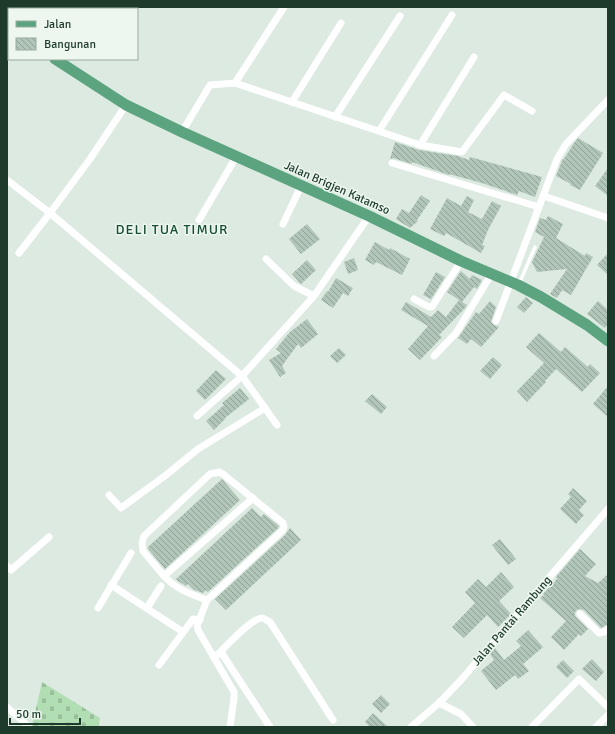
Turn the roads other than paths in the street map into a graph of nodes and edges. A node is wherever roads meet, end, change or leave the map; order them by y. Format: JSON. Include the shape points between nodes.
{"nodes":[{"id":1,"x":284,"y":7,"type":"edge"},
{"id":2,"x":452,"y":15,"type":"dead end"},
{"id":3,"x":400,"y":16,"type":"dead end"},
{"id":4,"x":341,"y":23,"type":"dead end"},
{"id":5,"x":474,"y":57,"type":"dead end"},
{"id":6,"x":59,"y":60,"type":"edge"},
{"id":7,"x":235,"y":83,"type":"junction"},
{"id":8,"x":608,"y":100,"type":"edge"},
{"id":9,"x":292,"y":102,"type":"junction"},
{"id":10,"x":126,"y":104,"type":"junction"},
{"id":11,"x":532,"y":112,"type":"dead end"},
{"id":12,"x":335,"y":117,"type":"junction"},
{"id":13,"x":379,"y":131,"type":"junction"},
{"id":14,"x":182,"y":132,"type":"junction"},
{"id":15,"x":420,"y":145,"type":"junction"},
{"id":16,"x":236,"y":157,"type":"junction"},
{"id":17,"x":392,"y":163,"type":"dead end"},
{"id":18,"x":7,"y":180,"type":"edge"},
{"id":19,"x":301,"y":186,"type":"junction"},
{"id":20,"x":544,"y":196,"type":"junction"},
{"id":21,"x":539,"y":208,"type":"junction"},
{"id":22,"x":50,"y":213,"type":"junction"},
{"id":23,"x":369,"y":216,"type":"junction"},
{"id":24,"x":608,"y":218,"type":"edge"},
{"id":25,"x":199,"y":220,"type":"dead end"},
{"id":26,"x":283,"y":224,"type":"dead end"},
{"id":27,"x":535,"y":247,"type":"dead end"},
{"id":28,"x":18,"y":253,"type":"dead end"},
{"id":29,"x":266,"y":259,"type":"dead end"},
{"id":30,"x":460,"y":260,"type":"junction"},
{"id":31,"x":492,"y":273,"type":"junction"},
{"id":32,"x":514,"y":284,"type":"junction"},
{"id":33,"x":314,"y":296,"type":"junction"},
{"id":34,"x":414,"y":299,"type":"dead end"},
{"id":35,"x":496,"y":321,"type":"dead end"},
{"id":36,"x":608,"y":342,"type":"edge"},
{"id":37,"x":434,"y":356,"type":"dead end"},
{"id":38,"x":242,"y":376,"type":"junction"},
{"id":39,"x":265,"y":408,"type":"junction"},
{"id":40,"x":197,"y":416,"type":"dead end"},
{"id":41,"x":277,"y":425,"type":"dead end"},
{"id":42,"x":109,"y":496,"type":"dead end"},
{"id":43,"x":253,"y":498,"type":"junction"},
{"id":44,"x":608,"y":509,"type":"edge"},
{"id":45,"x":49,"y":537,"type":"dead end"},
{"id":46,"x":131,"y":553,"type":"dead end"},
{"id":47,"x":7,"y":566,"type":"edge"},
{"id":48,"x":164,"y":576,"type":"junction"},
{"id":49,"x":111,"y":585,"type":"junction"},
{"id":50,"x":161,"y":586,"type":"dead end"},
{"id":51,"x":207,"y":601,"type":"junction"},
{"id":52,"x":98,"y":608,"type":"dead end"},
{"id":53,"x":147,"y":608,"type":"junction"},
{"id":54,"x":580,"y":614,"type":"dead end"},
{"id":55,"x":200,"y":620,"type":"junction"},
{"id":56,"x":608,"y":629,"type":"edge"},
{"id":57,"x":183,"y":632,"type":"junction"},
{"id":58,"x":221,"y":652,"type":"junction"},
{"id":59,"x":214,"y":658,"type":"junction"},
{"id":60,"x":159,"y":665,"type":"dead end"},
{"id":61,"x":440,"y":704,"type":"junction"},
{"id":62,"x":7,"y":707,"type":"edge"},
{"id":63,"x":608,"y":707,"type":"edge"},
{"id":64,"x":608,"y":715,"type":"edge"},
{"id":65,"x":333,"y":720,"type":"dead end"},
{"id":66,"x":29,"y":727,"type":"edge"},
{"id":67,"x":230,"y":727,"type":"edge"},
{"id":68,"x":270,"y":727,"type":"edge"},
{"id":69,"x":411,"y":727,"type":"edge"},
{"id":70,"x":473,"y":727,"type":"edge"},
{"id":71,"x":532,"y":727,"type":"edge"},
{"id":72,"x":596,"y":727,"type":"edge"}],
"edges":[{"from":1,"to":7,"type":"street"},
{"from":2,"to":13,"type":"street"},
{"from":3,"to":12,"type":"street"},
{"from":4,"to":9,"type":"street"},
{"from":5,"to":15,"type":"street"},
{"from":6,"to":10,"type":"main road","name":"Jalan Brigjen Katamso"},
{"from":7,"to":9,"type":"street"},
{"from":7,"to":14,"type":"street","via":[[210,85]]},
{"from":8,"to":20,"type":"street","via":[[566,144],[557,159]]},
{"from":9,"to":12,"type":"street"},
{"from":10,"to":14,"type":"main road","name":"Jalan Brigjen Katamso"},
{"from":10,"to":22,"type":"street"},
{"from":11,"to":15,"type":"street","via":[[504,95],[462,152]]},
{"from":12,"to":13,"type":"street"},
{"from":13,"to":15,"type":"street"},
{"from":14,"to":16,"type":"main road","name":"Jalan Brigjen Katamso"},
{"from":16,"to":19,"type":"main road","name":"Jalan Brigjen Katamso"},
{"from":16,"to":25,"type":"street"},
{"from":17,"to":21,"type":"street"},
{"from":18,"to":22,"type":"street"},
{"from":19,"to":23,"type":"main road","name":"Jalan Brigjen Katamso"},
{"from":19,"to":26,"type":"street"},
{"from":20,"to":21,"type":"street"},
{"from":20,"to":24,"type":"street"},
{"from":21,"to":32,"type":"street"},
{"from":22,"to":28,"type":"street"},
{"from":22,"to":38,"type":"street"},
{"from":23,"to":30,"type":"main road","name":"Jalan Brigjen Katamso"},
{"from":23,"to":33,"type":"street"},
{"from":27,"to":32,"type":"lane"},
{"from":29,"to":33,"type":"street","via":[[294,286]]},
{"from":30,"to":31,"type":"main road","name":"Jalan Brigjen Katamso"},
{"from":30,"to":34,"type":"street","via":[[432,307]]},
{"from":31,"to":32,"type":"main road","name":"Jalan Brigjen Katamso"},
{"from":31,"to":37,"type":"street","via":[[456,333]]},
{"from":32,"to":35,"type":"street"},
{"from":32,"to":36,"type":"main road","name":"Jalan Brigjen Katamso","via":[[587,324]]},
{"from":33,"to":38,"type":"street"},
{"from":38,"to":39,"type":"street"},
{"from":38,"to":40,"type":"street"},
{"from":39,"to":41,"type":"street"},
{"from":39,"to":42,"type":"street","via":[[198,449],[121,508]]},
{"from":43,"to":48,"type":"street"},
{"from":43,"to":48,"type":"street","via":[[219,472],[210,474],[144,536],[143,551]]},
{"from":43,"to":51,"type":"street","via":[[278,517],[284,527]]},
{"from":44,"to":61,"type":"street","name":"Jalan Pantai Rambung"},
{"from":45,"to":47,"type":"street","via":[[11,570]]},
{"from":46,"to":49,"type":"street"},
{"from":48,"to":51,"type":"street","via":[[181,590]]},
{"from":49,"to":52,"type":"street"},
{"from":49,"to":53,"type":"street"},
{"from":50,"to":53,"type":"street"},
{"from":51,"to":55,"type":"street"},
{"from":53,"to":57,"type":"street"},
{"from":54,"to":56,"type":"street","via":[[599,633]]},
{"from":55,"to":57,"type":"street","via":[[193,618]]},
{"from":55,"to":59,"type":"street","via":[[198,630]]},
{"from":57,"to":60,"type":"street"},
{"from":58,"to":59,"type":"street"},
{"from":58,"to":65,"type":"street","via":[[252,622],[261,618],[270,622]]},
{"from":58,"to":68,"type":"street"},
{"from":59,"to":67,"type":"street","via":[[234,692]]},
{"from":61,"to":69,"type":"street","name":"Jalan Pantai Rambung"},
{"from":61,"to":70,"type":"street","via":[[461,714]]},
{"from":62,"to":66,"type":"street"},
{"from":63,"to":71,"type":"street","via":[[579,679]]},
{"from":64,"to":72,"type":"street"}]}
